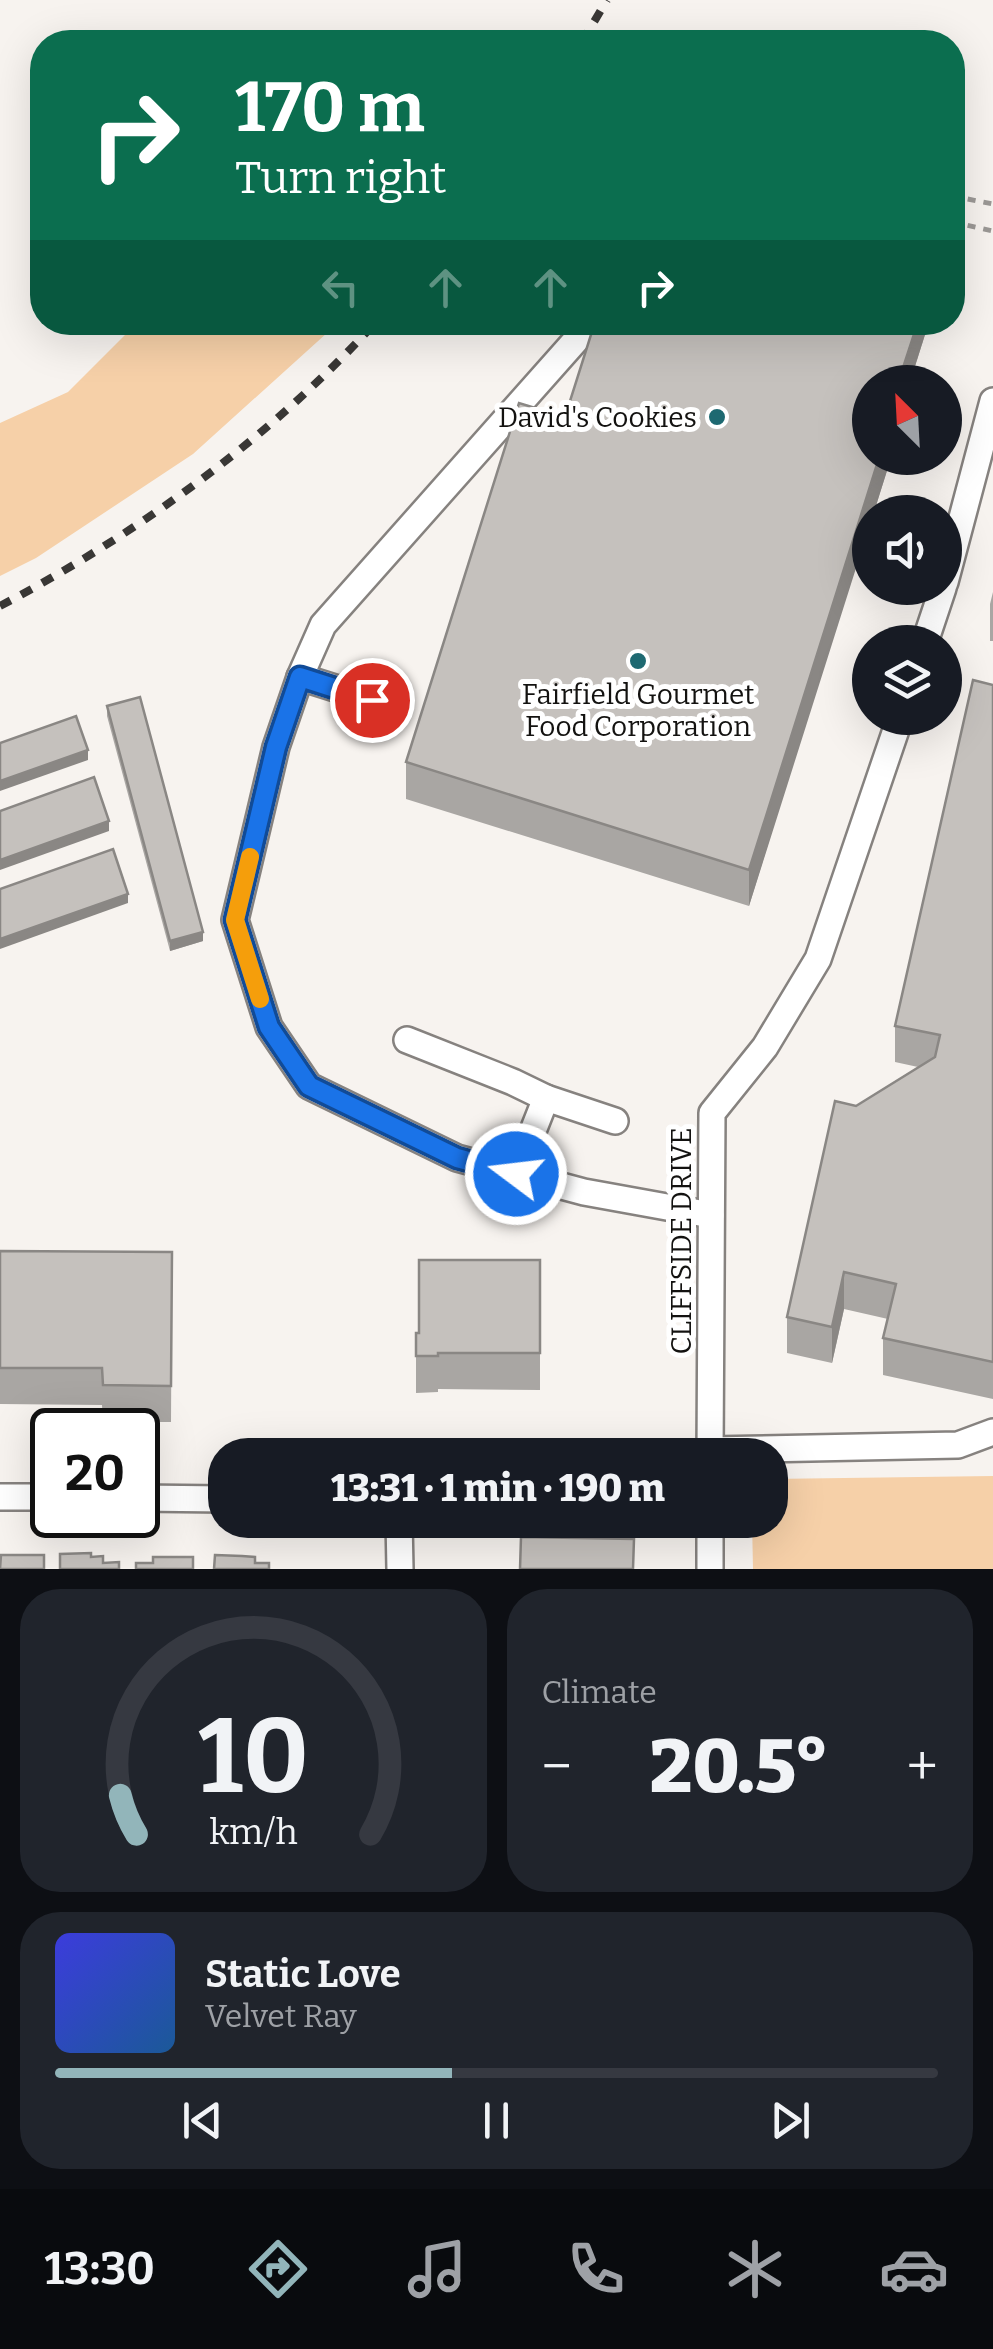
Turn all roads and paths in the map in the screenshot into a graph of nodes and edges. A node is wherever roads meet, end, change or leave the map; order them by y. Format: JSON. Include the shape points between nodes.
{"nodes":[{"id":1,"x":965,"y":199,"type":"edge"},
{"id":2,"x":993,"y":204,"type":"edge"},
{"id":3,"x":965,"y":225,"type":"edge"},
{"id":4,"x":993,"y":231,"type":"edge"},
{"id":5,"x":580,"y":335,"type":"edge"},
{"id":6,"x":993,"y":401,"type":"edge"},
{"id":7,"x":962,"y":517,"type":"edge"},
{"id":8,"x":300,"y":677,"type":"junction"},
{"id":9,"x":372,"y":700,"type":"dead end"},
{"id":10,"x":894,"y":735,"type":"edge"},
{"id":11,"x":407,"y":1040,"type":"dead end"},
{"id":12,"x":546,"y":1098,"type":"junction"},
{"id":13,"x":616,"y":1121,"type":"dead end"},
{"id":14,"x":516,"y":1174,"type":"junction"},
{"id":15,"x":712,"y":1216,"type":"junction"},
{"id":16,"x":993,"y":1432,"type":"edge"},
{"id":17,"x":710,"y":1438,"type":"edge"},
{"id":18,"x":788,"y":1450,"type":"edge"},
{"id":19,"x":0,"y":1496,"type":"edge"},
{"id":20,"x":30,"y":1497,"type":"edge"},
{"id":21,"x":160,"y":1498,"type":"edge"},
{"id":22,"x":208,"y":1498,"type":"edge"},
{"id":23,"x":399,"y":1538,"type":"edge"},
{"id":24,"x":710,"y":1538,"type":"edge"},
{"id":25,"x":400,"y":1569,"type":"edge"},
{"id":26,"x":710,"y":1569,"type":"edge"}],
"edges":[{"from":1,"to":2,"type":"path"},
{"from":3,"to":4,"type":"path"},
{"from":5,"to":8,"type":"street","via":[[323,626]]},
{"from":6,"to":7,"type":"street"},
{"from":8,"to":9,"type":"street"},
{"from":8,"to":14,"type":"street","via":[[276,747],[235,920],[269,1027],[309,1086],[457,1158]]},
{"from":10,"to":15,"type":"street","name":"CLIFFSIDE DRIVE","via":[[818,959],[765,1047],[712,1114]]},
{"from":11,"to":12,"type":"street"},
{"from":12,"to":13,"type":"street"},
{"from":12,"to":14,"type":"street"},
{"from":14,"to":15,"type":"street"},
{"from":15,"to":17,"type":"street","name":"CLIFFSIDE DRIVE"},
{"from":16,"to":18,"type":"street","via":[[958,1445]]},
{"from":19,"to":20,"type":"street"},
{"from":21,"to":22,"type":"street"},
{"from":23,"to":25,"type":"street"},
{"from":24,"to":26,"type":"street"}]}
